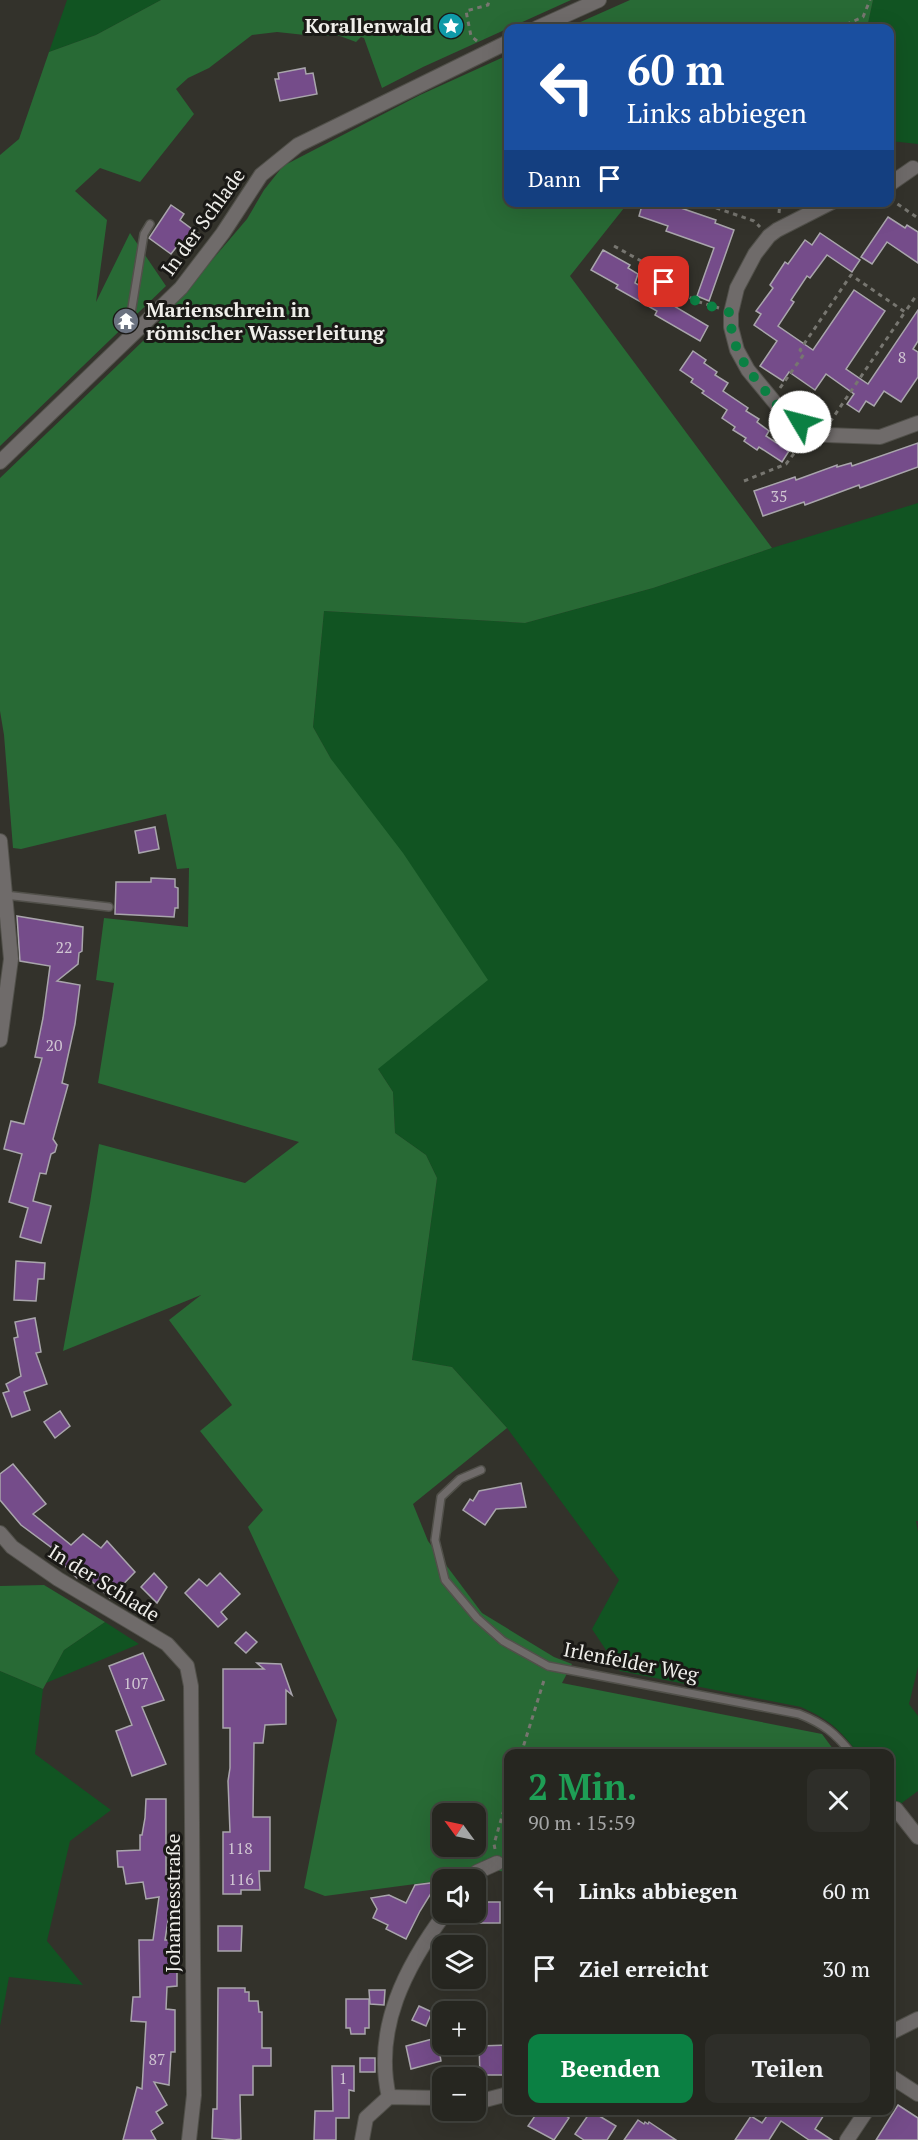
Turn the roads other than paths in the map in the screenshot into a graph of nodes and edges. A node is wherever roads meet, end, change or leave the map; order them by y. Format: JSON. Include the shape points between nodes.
{"nodes":[{"id":1,"x":599,"y":0,"type":"edge"},
{"id":2,"x":546,"y":24,"type":"edge"},
{"id":3,"x":504,"y":44,"type":"edge"},
{"id":4,"x":913,"y":168,"type":"dead end"},
{"id":5,"x":894,"y":181,"type":"edge"},
{"id":6,"x":809,"y":208,"type":"edge"},
{"id":7,"x":150,"y":224,"type":"dead end"},
{"id":8,"x":126,"y":340,"type":"junction"},
{"id":9,"x":918,"y":423,"type":"edge"},
{"id":10,"x":0,"y":462,"type":"edge"},
{"id":11,"x":0,"y":841,"type":"edge"},
{"id":12,"x":5,"y":895,"type":"junction"},
{"id":13,"x":109,"y":907,"type":"dead end"},
{"id":14,"x":0,"y":1040,"type":"edge"},
{"id":15,"x":481,"y":1470,"type":"dead end"},
{"id":16,"x":0,"y":1533,"type":"edge"},
{"id":17,"x":187,"y":1666,"type":"joint"},
{"id":18,"x":848,"y":1749,"type":"edge"},
{"id":19,"x":894,"y":1808,"type":"edge"},
{"id":20,"x":918,"y":1838,"type":"edge"},
{"id":21,"x":497,"y":1863,"type":"road end"},
{"id":22,"x":484,"y":1869,"type":"edge"},
{"id":23,"x":439,"y":1923,"type":"edge"},
{"id":24,"x":918,"y":2019,"type":"edge"},
{"id":25,"x":894,"y":2031,"type":"edge"},
{"id":26,"x":894,"y":2079,"type":"edge"},
{"id":27,"x":918,"y":2094,"type":"edge"},
{"id":28,"x":504,"y":2095,"type":"edge"},
{"id":29,"x":388,"y":2097,"type":"junction"},
{"id":30,"x":432,"y":2098,"type":"edge"},
{"id":31,"x":486,"y":2100,"type":"edge"},
{"id":32,"x":864,"y":2115,"type":"edge"},
{"id":33,"x":189,"y":2140,"type":"edge"},
{"id":34,"x":362,"y":2140,"type":"edge"},
{"id":35,"x":848,"y":2140,"type":"edge"}],
"edges":[{"from":1,"to":2,"type":"street"},
{"from":3,"to":8,"type":"street","name":"In der Schlade","via":[[298,145],[261,175],[181,288]]},
{"from":4,"to":5,"type":"street"},
{"from":6,"to":9,"type":"street","via":[[769,236],[737,288],[731,313],[737,350],[748,370],[786,416],[827,435],[880,437]]},
{"from":7,"to":8,"type":"lane","via":[[144,234]]},
{"from":8,"to":10,"type":"street","name":"In der Schlade"},
{"from":11,"to":12,"type":"street"},
{"from":12,"to":13,"type":"lane"},
{"from":12,"to":14,"type":"street","via":[[11,959]]},
{"from":15,"to":18,"type":"lane","name":"Irlenfelder Weg","via":[[460,1479],[441,1497],[435,1540],[445,1580],[503,1641],[548,1666],[799,1714],[828,1728]]},
{"from":16,"to":17,"type":"street","name":"In der Schlade","via":[[12,1547],[58,1579],[167,1644]]},
{"from":17,"to":33,"type":"street","name":"Johannesstraße","via":[[191,1686],[194,2095]]},
{"from":19,"to":20,"type":"street"},
{"from":21,"to":22,"type":"street"},
{"from":23,"to":29,"type":"street","via":[[404,1976],[386,2030],[384,2078]]},
{"from":24,"to":25,"type":"street"},
{"from":26,"to":27,"type":"street"},
{"from":28,"to":31,"type":"street"},
{"from":29,"to":30,"type":"street"},
{"from":29,"to":34,"type":"street","via":[[366,2118]]},
{"from":32,"to":35,"type":"street"}]}
